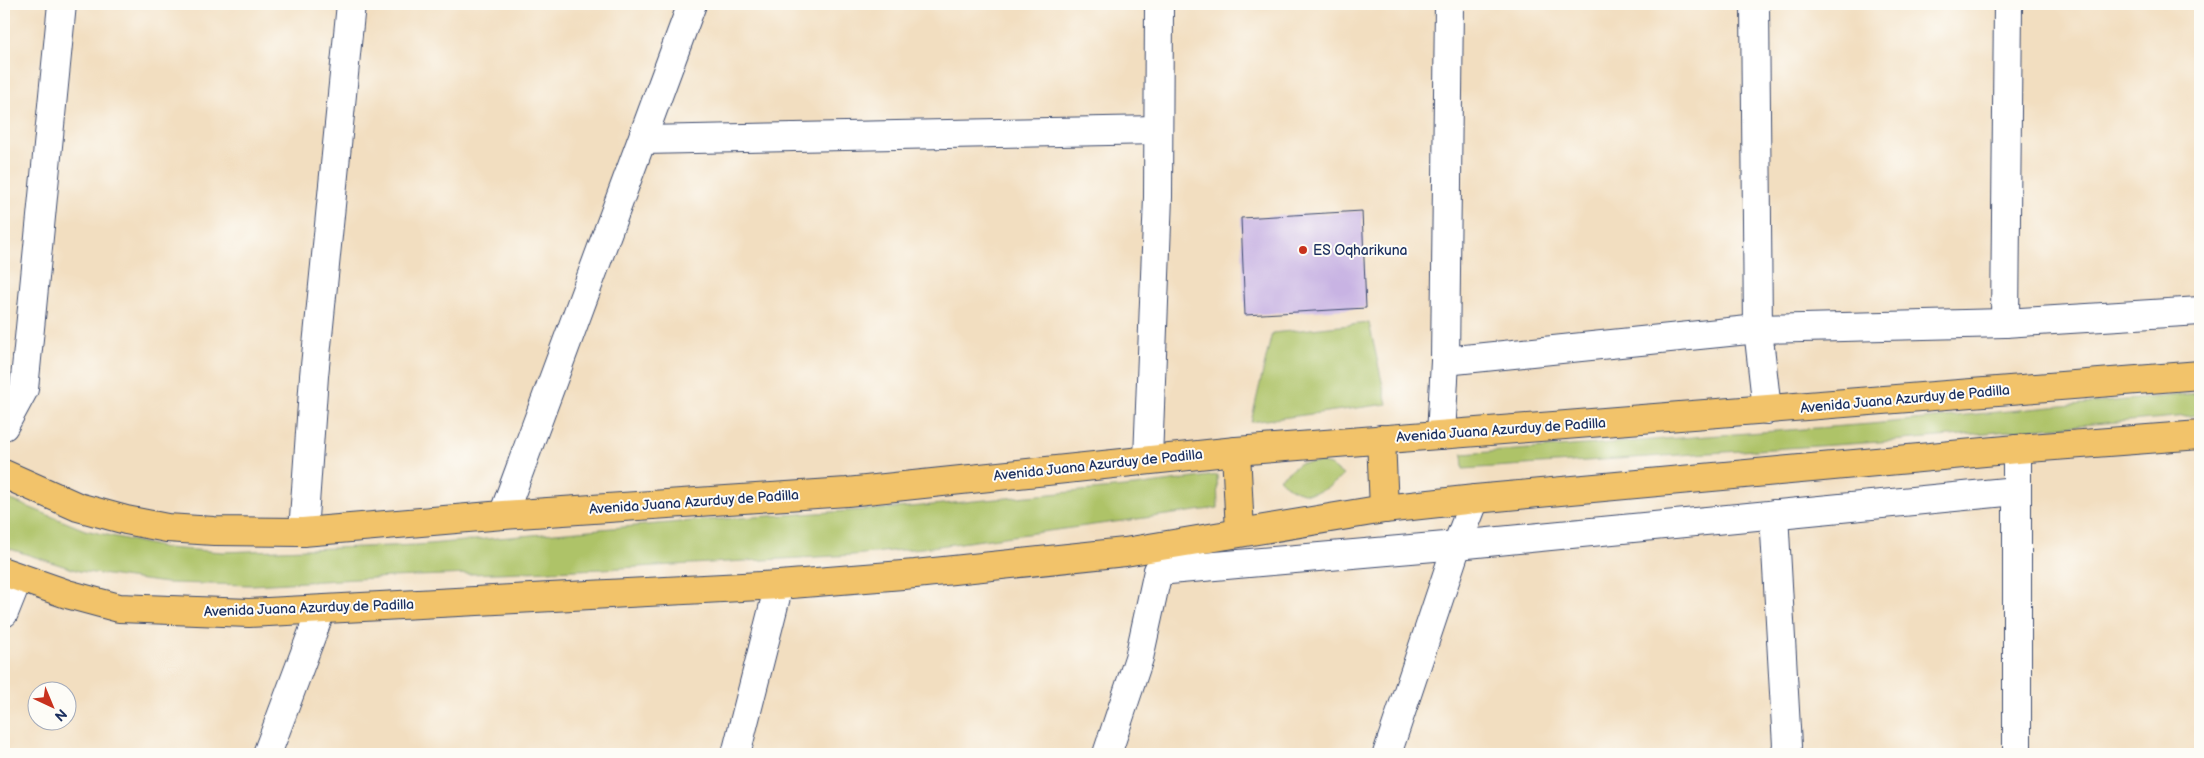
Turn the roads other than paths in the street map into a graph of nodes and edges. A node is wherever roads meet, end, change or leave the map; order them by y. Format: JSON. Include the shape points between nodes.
{"nodes":[{"id":1,"x":62,"y":4,"type":"edge"},
{"id":2,"x":351,"y":4,"type":"edge"},
{"id":3,"x":692,"y":4,"type":"edge"},
{"id":4,"x":1159,"y":4,"type":"edge"},
{"id":5,"x":1449,"y":4,"type":"edge"},
{"id":6,"x":1755,"y":4,"type":"edge"},
{"id":7,"x":2008,"y":4,"type":"edge"},
{"id":8,"x":1158,"y":130,"type":"junction"},
{"id":9,"x":643,"y":140,"type":"junction"},
{"id":10,"x":2200,"y":311,"type":"edge"},
{"id":11,"x":2005,"y":323,"type":"junction"},
{"id":12,"x":1758,"y":329,"type":"junction"},
{"id":13,"x":1445,"y":361,"type":"junction"},
{"id":14,"x":2200,"y":375,"type":"edge"},
{"id":15,"x":1767,"y":410,"type":"junction"},
{"id":16,"x":4,"y":426,"type":"edge"},
{"id":17,"x":1441,"y":434,"type":"junction"},
{"id":18,"x":2200,"y":435,"type":"edge"},
{"id":19,"x":1381,"y":439,"type":"junction"},
{"id":20,"x":2017,"y":449,"type":"junction"},
{"id":21,"x":1236,"y":451,"type":"junction"},
{"id":22,"x":1148,"y":459,"type":"junction"},
{"id":23,"x":4,"y":474,"type":"edge"},
{"id":24,"x":2016,"y":491,"type":"junction"},
{"id":25,"x":1475,"y":499,"type":"junction"},
{"id":26,"x":1384,"y":509,"type":"junction"},
{"id":27,"x":1774,"y":514,"type":"junction"},
{"id":28,"x":503,"y":515,"type":"junction"},
{"id":29,"x":303,"y":532,"type":"junction"},
{"id":30,"x":1240,"y":532,"type":"junction"},
{"id":31,"x":1457,"y":545,"type":"junction"},
{"id":32,"x":1158,"y":570,"type":"junction"},
{"id":33,"x":11,"y":575,"type":"edge"},
{"id":34,"x":779,"y":585,"type":"junction"},
{"id":35,"x":321,"y":610,"type":"junction"},
{"id":36,"x":4,"y":612,"type":"edge"},
{"id":37,"x":267,"y":754,"type":"edge"},
{"id":38,"x":736,"y":754,"type":"edge"},
{"id":39,"x":1107,"y":754,"type":"edge"},
{"id":40,"x":1387,"y":754,"type":"edge"},
{"id":41,"x":1785,"y":754,"type":"edge"},
{"id":42,"x":2017,"y":754,"type":"edge"}],
"edges":[{"from":1,"to":16,"type":"street","via":[[24,389]]},
{"from":2,"to":29,"type":"street","via":[[315,366]]},
{"from":3,"to":9,"type":"street"},
{"from":4,"to":8,"type":"street"},
{"from":5,"to":13,"type":"street"},
{"from":6,"to":12,"type":"street"},
{"from":7,"to":11,"type":"street"},
{"from":8,"to":9,"type":"street"},
{"from":8,"to":22,"type":"street"},
{"from":9,"to":28,"type":"street"},
{"from":10,"to":11,"type":"street"},
{"from":11,"to":12,"type":"street"},
{"from":12,"to":13,"type":"street"},
{"from":12,"to":15,"type":"street"},
{"from":13,"to":17,"type":"street"},
{"from":14,"to":15,"type":"highway","name":"Avenida Juana Azurduy de Padilla"},
{"from":15,"to":17,"type":"highway","name":"Avenida Juana Azurduy de Padilla"},
{"from":17,"to":19,"type":"highway","name":"Avenida Juana Azurduy de Padilla"},
{"from":18,"to":20,"type":"highway","name":"Avenida Juana Azurduy de Padilla"},
{"from":19,"to":21,"type":"highway","name":"Avenida Juana Azurduy de Padilla"},
{"from":19,"to":26,"type":"highway"},
{"from":20,"to":24,"type":"street"},
{"from":20,"to":25,"type":"highway","name":"Avenida Juana Azurduy de Padilla"},
{"from":21,"to":22,"type":"highway","name":"Avenida Juana Azurduy de Padilla"},
{"from":21,"to":30,"type":"highway"},
{"from":22,"to":28,"type":"highway","name":"Avenida Juana Azurduy de Padilla","via":[[847,492]]},
{"from":23,"to":29,"type":"highway","name":"Avenida Juana Azurduy de Padilla","via":[[78,507],[167,528],[214,532]]},
{"from":24,"to":27,"type":"street"},
{"from":24,"to":42,"type":"street"},
{"from":25,"to":26,"type":"highway","name":"Avenida Juana Azurduy de Padilla"},
{"from":25,"to":31,"type":"street"},
{"from":26,"to":30,"type":"highway","name":"Avenida Juana Azurduy de Padilla"},
{"from":27,"to":31,"type":"street"},
{"from":27,"to":41,"type":"street"},
{"from":28,"to":29,"type":"highway","name":"Avenida Juana Azurduy de Padilla"},
{"from":30,"to":32,"type":"street"},
{"from":30,"to":34,"type":"highway","name":"Avenida Juana Azurduy de Padilla","via":[[1125,552]]},
{"from":31,"to":32,"type":"street"},
{"from":31,"to":40,"type":"street"},
{"from":32,"to":39,"type":"street","via":[[1139,658]]},
{"from":33,"to":35,"type":"highway","name":"Avenida Juana Azurduy de Padilla","via":[[120,608],[249,613]]},
{"from":33,"to":36,"type":"street"},
{"from":34,"to":35,"type":"highway","name":"Avenida Juana Azurduy de Padilla"},
{"from":34,"to":38,"type":"street"},
{"from":35,"to":37,"type":"street"}]}
